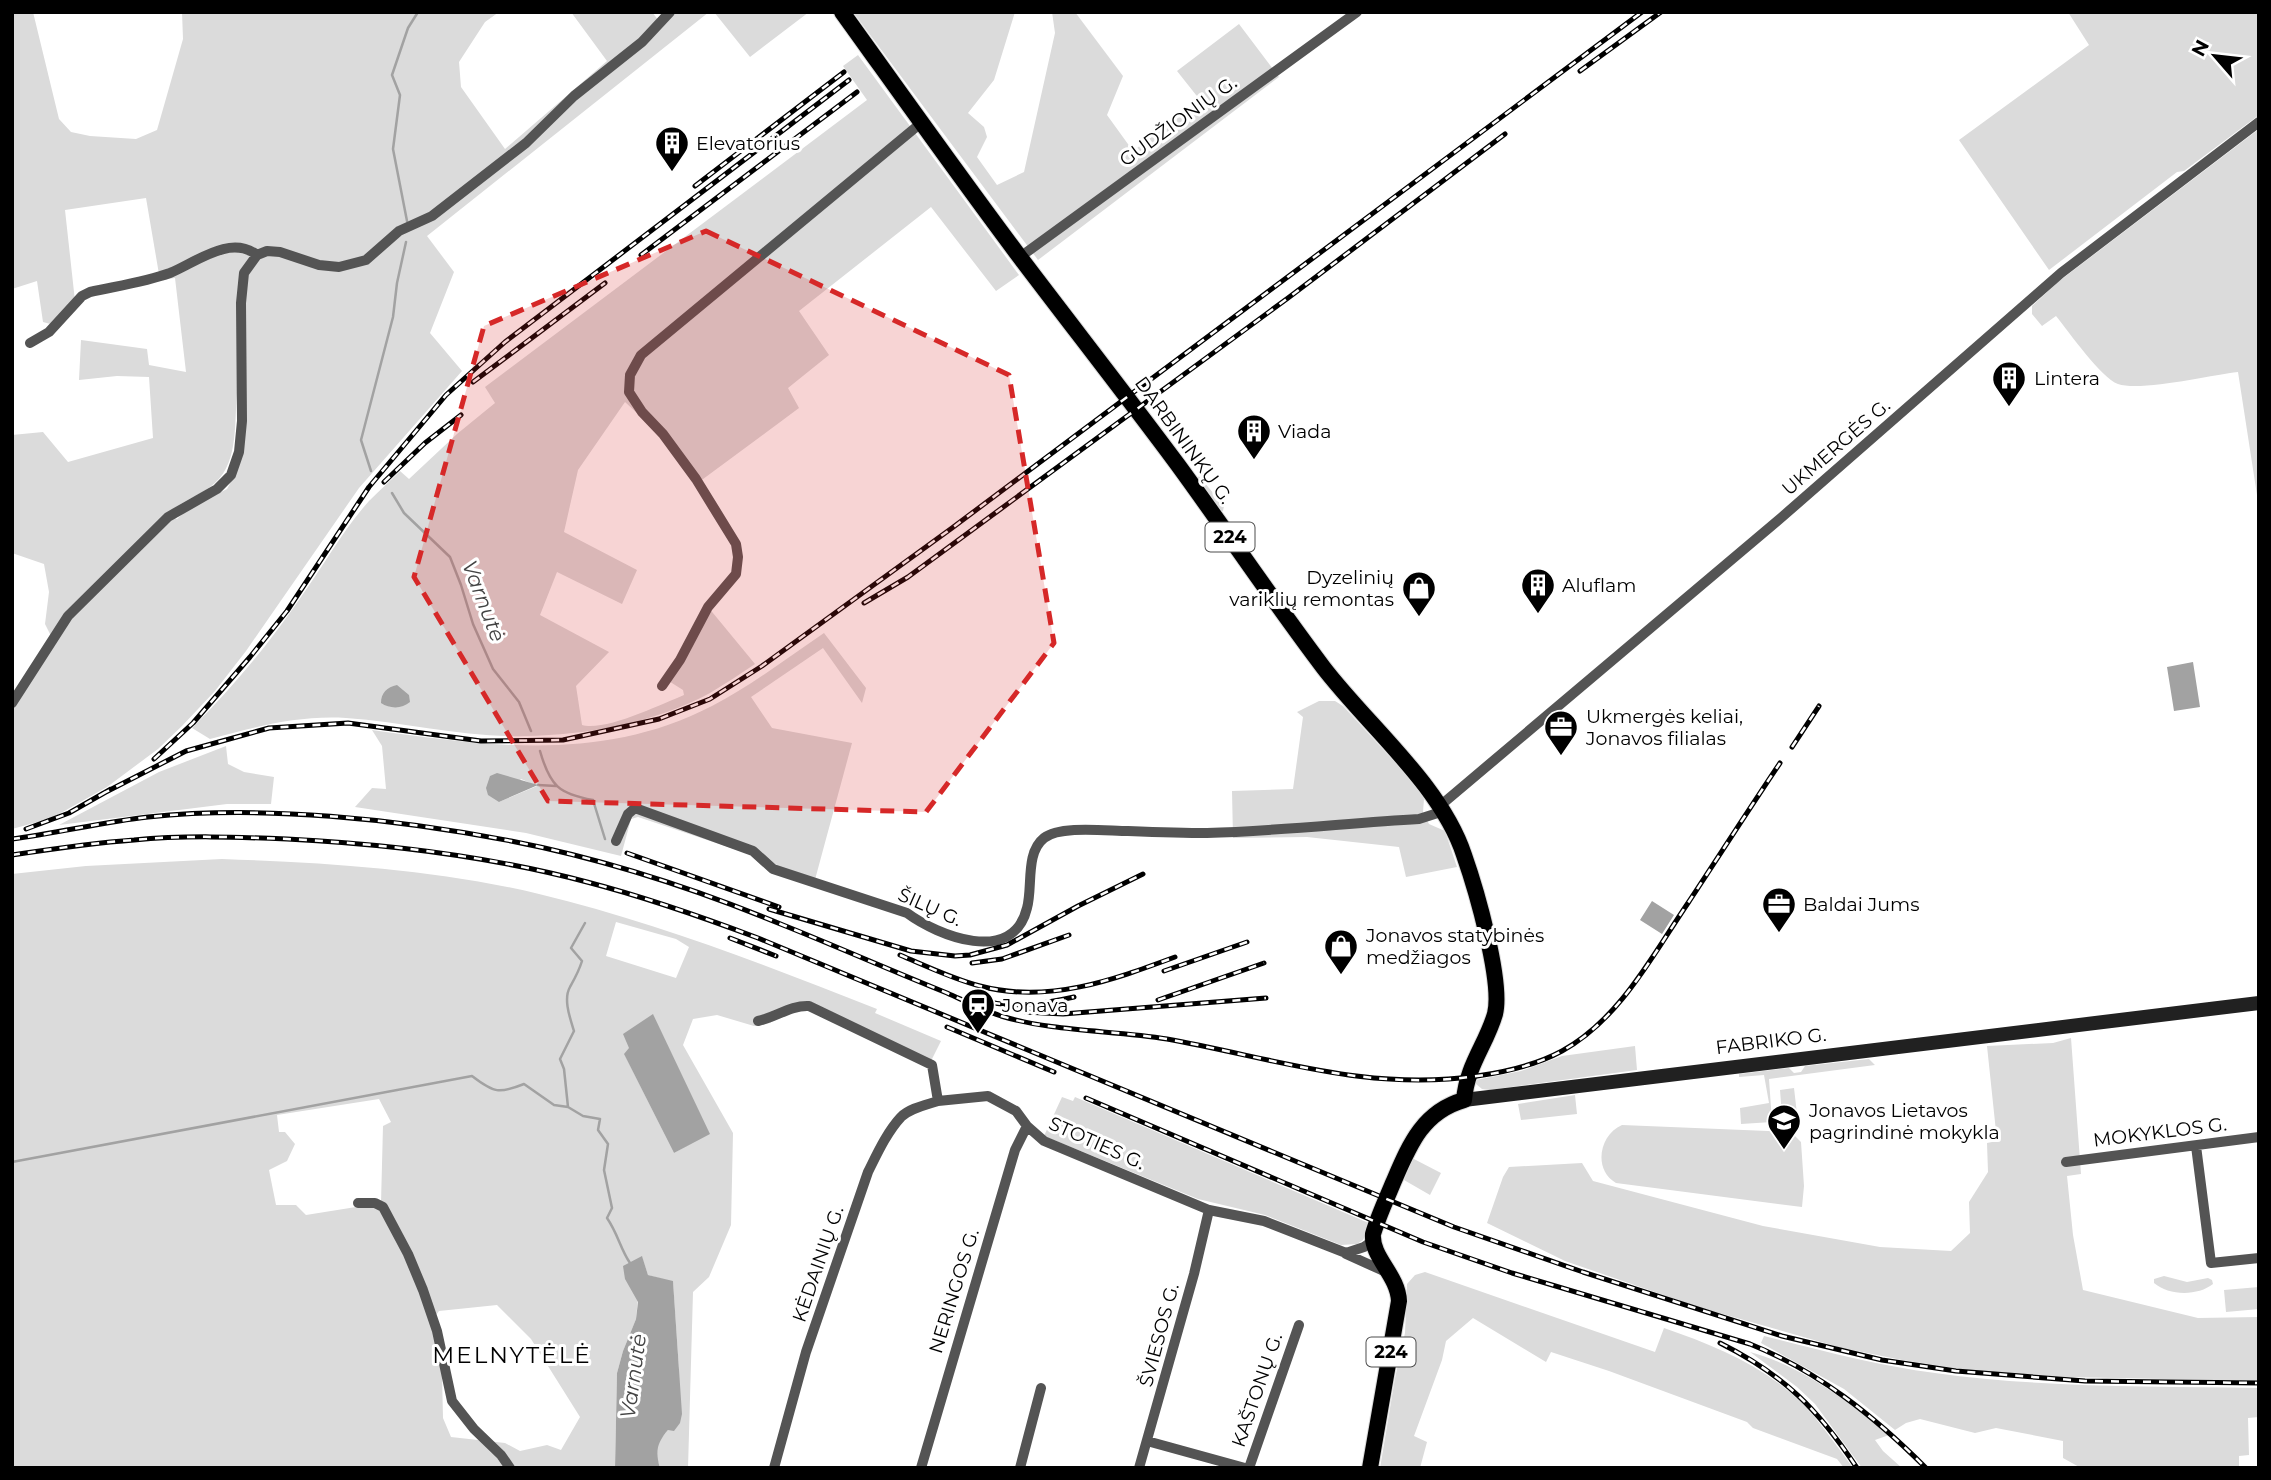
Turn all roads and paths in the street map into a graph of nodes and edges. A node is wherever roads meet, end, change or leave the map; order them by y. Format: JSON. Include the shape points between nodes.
{"nodes":[{"id":1,"x":670,"y":12,"type":"edge"},
{"id":2,"x":842,"y":12,"type":"edge"},
{"id":3,"x":1357,"y":12,"type":"edge"},
{"id":4,"x":2259,"y":122,"type":"edge"},
{"id":5,"x":921,"y":123,"type":"junction"},
{"id":6,"x":257,"y":254,"type":"junction"},
{"id":7,"x":1020,"y":257,"type":"junction"},
{"id":8,"x":30,"y":343,"type":"dead end"},
{"id":9,"x":662,"y":687,"type":"dead end"},
{"id":10,"x":12,"y":703,"type":"edge"},
{"id":11,"x":1443,"y":808,"type":"junction"},
{"id":12,"x":616,"y":841,"type":"dead end"},
{"id":13,"x":2259,"y":1003,"type":"edge"},
{"id":14,"x":758,"y":1021,"type":"dead end"},
{"id":15,"x":1464,"y":1100,"type":"junction"},
{"id":16,"x":938,"y":1101,"type":"junction"},
{"id":17,"x":1027,"y":1126,"type":"junction"},
{"id":18,"x":2259,"y":1138,"type":"edge"},
{"id":19,"x":2196,"y":1146,"type":"junction"},
{"id":20,"x":2066,"y":1162,"type":"dead end"},
{"id":21,"x":358,"y":1203,"type":"dead end"},
{"id":22,"x":1209,"y":1210,"type":"junction"},
{"id":23,"x":1373,"y":1241,"type":"junction"},
{"id":24,"x":1346,"y":1253,"type":"junction"},
{"id":25,"x":2259,"y":1258,"type":"edge"},
{"id":26,"x":1391,"y":1275,"type":"junction"},
{"id":27,"x":1298,"y":1325,"type":"dead end"},
{"id":28,"x":1041,"y":1388,"type":"dead end"},
{"id":29,"x":1147,"y":1441,"type":"junction"},
{"id":30,"x":510,"y":1468,"type":"edge"},
{"id":31,"x":774,"y":1468,"type":"edge"},
{"id":32,"x":921,"y":1468,"type":"edge"},
{"id":33,"x":1020,"y":1468,"type":"edge"},
{"id":34,"x":1139,"y":1468,"type":"edge"},
{"id":35,"x":1247,"y":1468,"type":"edge"},
{"id":36,"x":1370,"y":1468,"type":"edge"}],
"edges":[{"from":1,"to":6,"type":"street","via":[[526,143],[432,216],[399,231],[366,260],[340,267],[280,252]]},
{"from":2,"to":5,"type":"main road","name":"DARBININKŲ G.","number":"224"},
{"from":3,"to":7,"type":"street","name":"GUDŽIONIŲ G."},
{"from":4,"to":11,"type":"street","name":"UKMERGĖS G.","via":[[2061,272]]},
{"from":5,"to":7,"type":"main road","name":"DARBININKŲ G.","number":"224"},
{"from":5,"to":9,"type":"street","via":[[641,355],[630,375],[629,392],[696,479],[736,544],[738,557],[736,574],[708,607]]},
{"from":6,"to":8,"type":"street","via":[[230,248],[204,254],[172,272],[90,292],[49,332]]},
{"from":6,"to":10,"type":"street","via":[[244,273],[242,421],[231,475],[217,489],[169,517],[68,616]]},
{"from":7,"to":11,"type":"main road","name":"DARBININKŲ G.","number":"224","via":[[1325,670]]},
{"from":11,"to":12,"type":"street","name":"ŠILŲ G.","via":[[1419,819],[1207,833],[1069,831],[1045,836],[1034,850],[1027,909],[1020,925],[1007,936],[985,942],[961,940],[907,913],[773,869],[752,851],[635,808]]},
{"from":11,"to":15,"type":"main road","name":"DARBININKŲ G.","number":"224","via":[[1469,871],[1497,996]]},
{"from":13,"to":15,"type":"street","name":"FABRIKO G."},
{"from":14,"to":16,"type":"street","via":[[809,1006],[932,1065]]},
{"from":15,"to":23,"type":"main road","name":"FABRIKO G.","via":[[1441,1109],[1415,1136]]},
{"from":16,"to":17,"type":"street","name":"STOTIES G.","via":[[988,1097],[1016,1111]]},
{"from":16,"to":31,"type":"street","name":"KĖDAINIŲ G.","via":[[901,1117],[868,1172],[806,1352]]},
{"from":17,"to":22,"type":"street","name":"STOTIES G.","via":[[1044,1141]]},
{"from":17,"to":32,"type":"street","name":"NERINGOS G.","via":[[1014,1150]]},
{"from":18,"to":19,"type":"street","name":"MOKYKLOS G."},
{"from":19,"to":20,"type":"street","name":"MOKYKLOS G."},
{"from":19,"to":25,"type":"street","via":[[2211,1263]]},
{"from":21,"to":30,"type":"street","via":[[383,1207],[423,1290],[452,1401]]},
{"from":22,"to":24,"type":"street","name":"STOTIES G.","via":[[1264,1221]]},
{"from":22,"to":29,"type":"street","name":"ŠVIESOS G."},
{"from":23,"to":24,"type":"street"},
{"from":23,"to":26,"type":"main road","number":"224"},
{"from":24,"to":26,"type":"street","name":"STOTIES G."},
{"from":26,"to":36,"type":"main road","number":"224","via":[[1398,1290],[1398,1316]]},
{"from":27,"to":35,"type":"street","name":"KAŠTONŲ G."},
{"from":28,"to":33,"type":"street"},
{"from":29,"to":34,"type":"street","name":"ŠVIESOS G."},
{"from":29,"to":35,"type":"street"}]}
